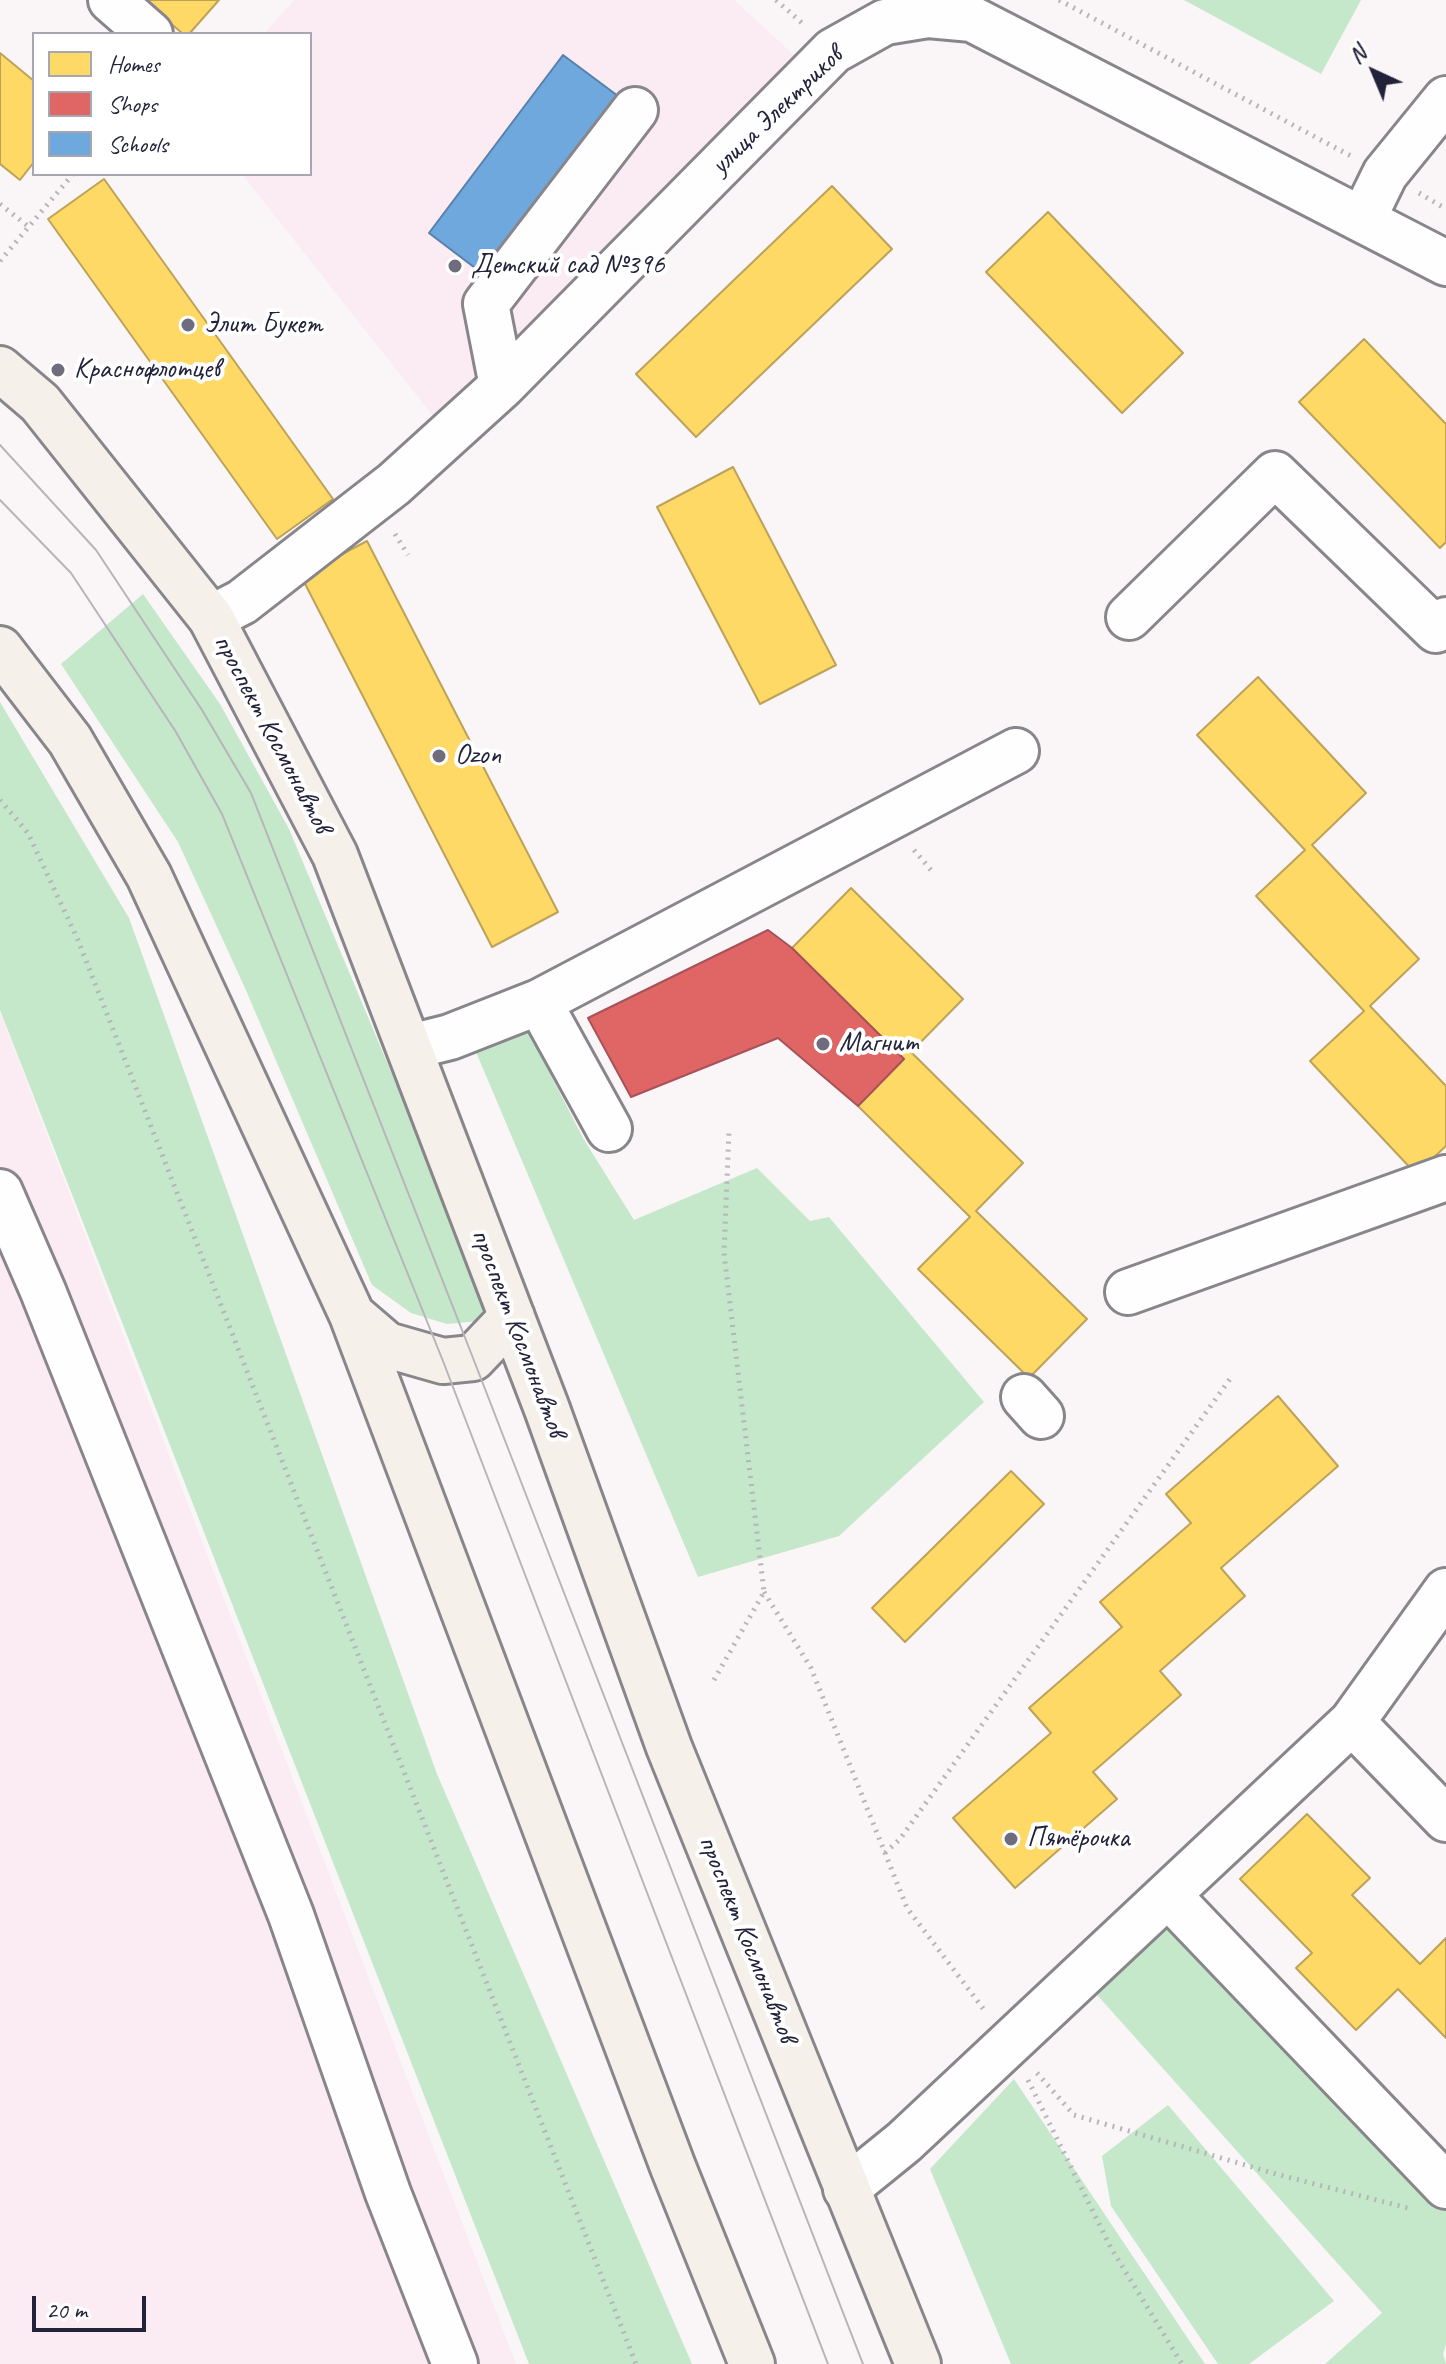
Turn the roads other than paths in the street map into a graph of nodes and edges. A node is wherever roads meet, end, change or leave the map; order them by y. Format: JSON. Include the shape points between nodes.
{"nodes":[{"id":1,"x":111,"y":0,"type":"edge"},
{"id":2,"x":148,"y":32,"type":"edge"},
{"id":3,"x":1446,"y":99,"type":"edge"},
{"id":4,"x":635,"y":110,"type":"dead end"},
{"id":5,"x":1363,"y":219,"type":"junction"},
{"id":6,"x":1446,"y":263,"type":"edge"},
{"id":7,"x":0,"y":369,"type":"edge"},
{"id":8,"x":502,"y":386,"type":"junction"},
{"id":9,"x":1129,"y":617,"type":"dead end"},
{"id":10,"x":211,"y":618,"type":"junction"},
{"id":11,"x":1446,"y":620,"type":"edge"},
{"id":12,"x":0,"y":649,"type":"edge"},
{"id":13,"x":1016,"y":751,"type":"dead end"},
{"id":14,"x":539,"y":1002,"type":"junction"},
{"id":15,"x":410,"y":1047,"type":"junction"},
{"id":16,"x":609,"y":1129,"type":"dead end"},
{"id":17,"x":1446,"y":1178,"type":"edge"},
{"id":18,"x":0,"y":1192,"type":"edge"},
{"id":19,"x":1128,"y":1292,"type":"dead end"},
{"id":20,"x":352,"y":1315,"type":"junction"},
{"id":21,"x":512,"y":1317,"type":"junction"},
{"id":22,"x":1440,"y":1615,"type":"edge"},
{"id":23,"x":1352,"y":1722,"type":"junction"},
{"id":24,"x":1446,"y":1819,"type":"edge"},
{"id":25,"x":1168,"y":1895,"type":"junction"},
{"id":26,"x":846,"y":2189,"type":"junction"},
{"id":27,"x":1431,"y":2198,"type":"edge"},
{"id":28,"x":455,"y":2364,"type":"edge"},
{"id":29,"x":752,"y":2364,"type":"edge"},
{"id":30,"x":918,"y":2364,"type":"edge"}],
"edges":[{"from":1,"to":2,"type":"lane"},
{"from":3,"to":5,"type":"lane","via":[[1385,174]]},
{"from":4,"to":8,"type":"lane","via":[[486,304]]},
{"from":5,"to":6,"type":"lane","name":"улица Электриков"},
{"from":5,"to":8,"type":"lane","name":"улица Электриков","via":[[972,19],[928,15],[885,22],[833,51]]},
{"from":7,"to":10,"type":"main road","name":"проспект Космонавтов","via":[[40,403]]},
{"from":8,"to":10,"type":"lane","name":"улица Электриков","via":[[394,484],[242,602]]},
{"from":9,"to":11,"type":"lane","via":[[1275,474],[1436,630]]},
{"from":10,"to":15,"type":"main road","name":"проспект Космонавтов","via":[[335,855]]},
{"from":12,"to":20,"type":"main road","via":[[70,740],[149,876]]},
{"from":13,"to":14,"type":"lane"},
{"from":14,"to":15,"type":"lane"},
{"from":14,"to":16,"type":"lane"},
{"from":15,"to":21,"type":"main road","name":"проспект Космонавтов"},
{"from":17,"to":19,"type":"lane"},
{"from":18,"to":28,"type":"lane","via":[[291,1915],[388,2193]]},
{"from":20,"to":21,"type":"main road","via":[[387,1345],[443,1361],[473,1358]]},
{"from":20,"to":29,"type":"main road"},
{"from":21,"to":26,"type":"main road","name":"проспект Космонавтов","via":[[669,1747]]},
{"from":22,"to":23,"type":"lane"},
{"from":23,"to":24,"type":"lane"},
{"from":23,"to":25,"type":"lane"},
{"from":25,"to":26,"type":"lane","via":[[998,2027],[904,2142]]},
{"from":25,"to":27,"type":"lane"},
{"from":26,"to":30,"type":"main road","name":"проспект Космонавтов"}]}
